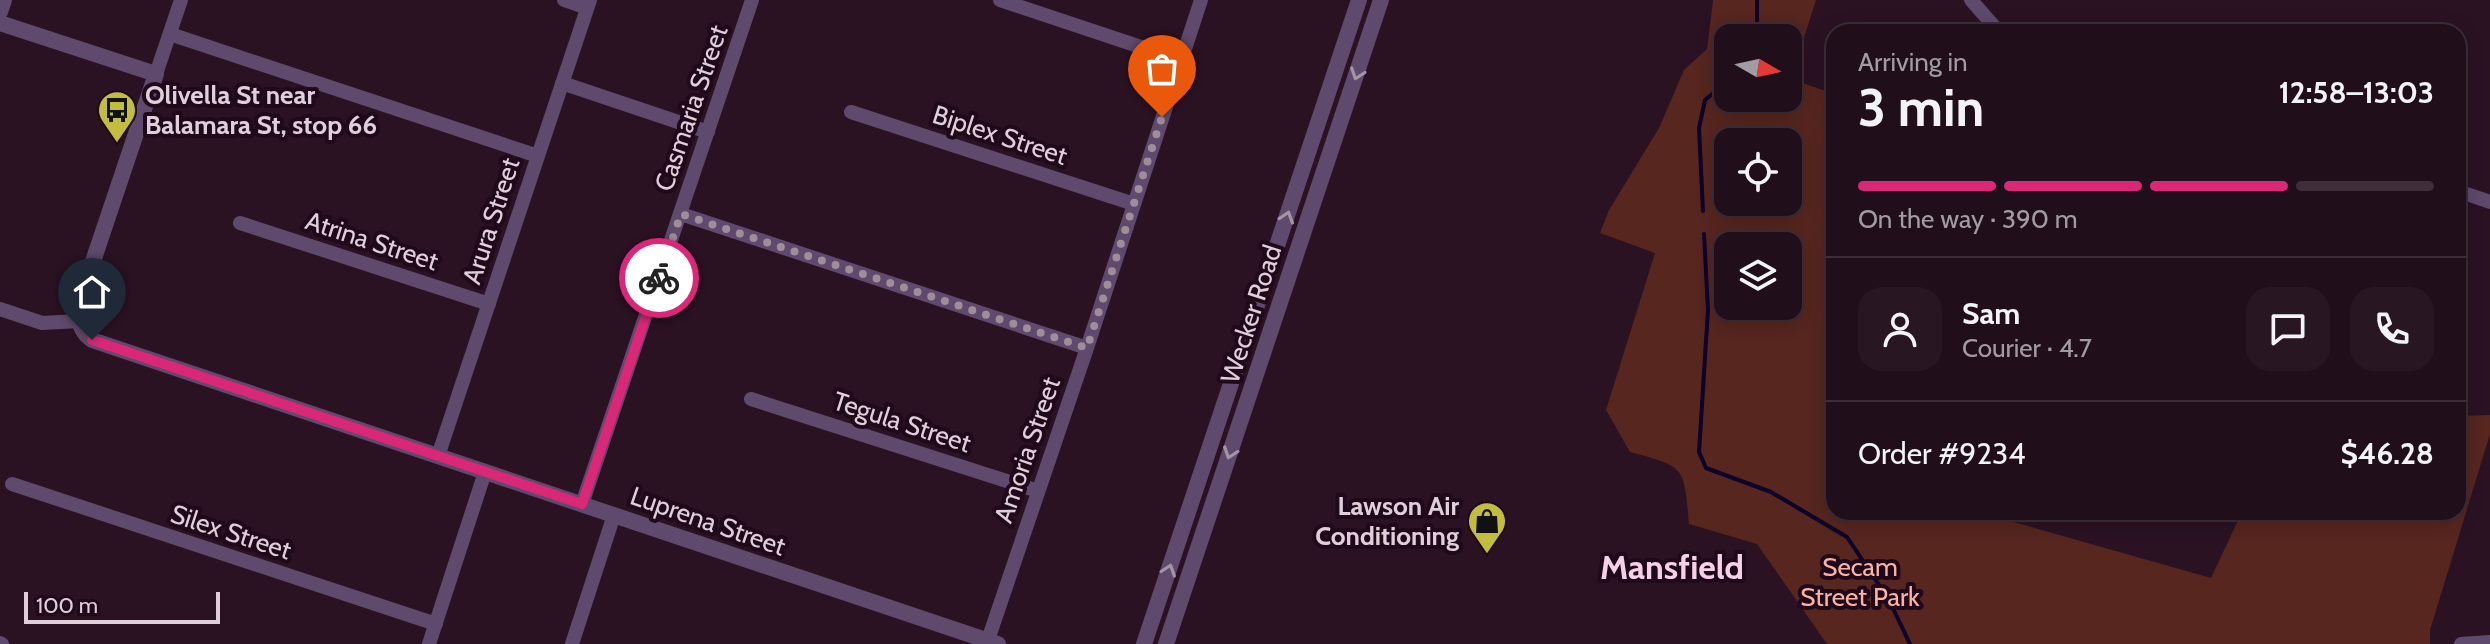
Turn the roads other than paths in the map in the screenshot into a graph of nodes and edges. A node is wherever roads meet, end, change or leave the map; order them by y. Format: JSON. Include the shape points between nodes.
{"nodes":[{"id":1,"x":4,"y":0,"type":"edge"},
{"id":2,"x":181,"y":0,"type":"edge"},
{"id":3,"x":564,"y":0,"type":"edge"},
{"id":4,"x":752,"y":0,"type":"edge"},
{"id":5,"x":1000,"y":0,"type":"edge"},
{"id":6,"x":1201,"y":0,"type":"edge"},
{"id":7,"x":1359,"y":0,"type":"edge"},
{"id":8,"x":1381,"y":0,"type":"edge"},
{"id":9,"x":1971,"y":0,"type":"edge"},
{"id":10,"x":588,"y":4,"type":"edge"},
{"id":11,"x":0,"y":12,"type":"edge"},
{"id":12,"x":0,"y":23,"type":"edge"},
{"id":13,"x":1992,"y":24,"type":"edge"},
{"id":14,"x":170,"y":34,"type":"junction"},
{"id":15,"x":1180,"y":60,"type":"junction"},
{"id":16,"x":156,"y":74,"type":"junction"},
{"id":17,"x":562,"y":83,"type":"junction"},
{"id":18,"x":851,"y":112,"type":"dead end"},
{"id":19,"x":708,"y":132,"type":"junction"},
{"id":20,"x":538,"y":156,"type":"junction"},
{"id":21,"x":2466,"y":194,"type":"edge"},
{"id":22,"x":2490,"y":202,"type":"edge"},
{"id":23,"x":1134,"y":204,"type":"junction"},
{"id":24,"x":681,"y":214,"type":"junction"},
{"id":25,"x":240,"y":223,"type":"dead end"},
{"id":26,"x":1269,"y":272,"type":"junction"},
{"id":27,"x":1288,"y":279,"type":"junction"},
{"id":28,"x":489,"y":304,"type":"junction"},
{"id":29,"x":0,"y":309,"type":"edge"},
{"id":30,"x":79,"y":321,"type":"junction"},
{"id":31,"x":1087,"y":348,"type":"junction"},
{"id":32,"x":1228,"y":396,"type":"junction"},
{"id":33,"x":751,"y":399,"type":"dead end"},
{"id":34,"x":1247,"y":402,"type":"junction"},
{"id":35,"x":438,"y":456,"type":"junction"},
{"id":36,"x":485,"y":472,"type":"junction"},
{"id":37,"x":12,"y":484,"type":"dead end"},
{"id":38,"x":1038,"y":491,"type":"junction"},
{"id":39,"x":582,"y":504,"type":"junction"},
{"id":40,"x":614,"y":515,"type":"junction"},
{"id":41,"x":436,"y":624,"type":"junction"},
{"id":42,"x":993,"y":642,"type":"edge"},
{"id":43,"x":2490,"y":642,"type":"edge"},
{"id":44,"x":429,"y":644,"type":"edge"},
{"id":45,"x":572,"y":644,"type":"edge"},
{"id":46,"x":1144,"y":644,"type":"edge"},
{"id":47,"x":1166,"y":644,"type":"edge"},
{"id":48,"x":2461,"y":644,"type":"edge"}],
"edges":[{"from":1,"to":11,"type":"street"},
{"from":2,"to":14,"type":"street"},
{"from":3,"to":10,"type":"street"},
{"from":4,"to":19,"type":"street","name":"Casmaria Street"},
{"from":5,"to":15,"type":"street"},
{"from":6,"to":15,"type":"street","name":"Amoria Street"},
{"from":26,"to":7,"type":"street","name":"Wecker Road","one_way":true},
{"from":8,"to":27,"type":"street","name":"Wecker Road","one_way":true},
{"from":9,"to":13,"type":"street"},
{"from":10,"to":17,"type":"street","name":"Arura Street"},
{"from":12,"to":16,"type":"street"},
{"from":14,"to":16,"type":"street"},
{"from":14,"to":20,"type":"street"},
{"from":15,"to":23,"type":"street","name":"Amoria Street"},
{"from":16,"to":30,"type":"street","via":[[79,303]]},
{"from":17,"to":19,"type":"street"},
{"from":17,"to":20,"type":"street","name":"Arura Street"},
{"from":18,"to":23,"type":"street","name":"Biplex Street"},
{"from":19,"to":24,"type":"street","name":"Casmaria Street"},
{"from":20,"to":28,"type":"street","name":"Arura Street"},
{"from":21,"to":22,"type":"street"},
{"from":23,"to":31,"type":"street","name":"Amoria Street"},
{"from":24,"to":31,"type":"street"},
{"from":24,"to":39,"type":"street","name":"Casmaria Street"},
{"from":25,"to":28,"type":"street","name":"Atrina Street"},
{"from":26,"to":27,"type":"street"},
{"from":26,"to":32,"type":"street","name":"Wecker Road"},
{"from":27,"to":34,"type":"street","name":"Wecker Road"},
{"from":28,"to":35,"type":"street","name":"Arura Street"},
{"from":29,"to":30,"type":"street","via":[[42,323]]},
{"from":30,"to":35,"type":"street","name":"Luprena Street","via":[[87,337],[97,342]]},
{"from":31,"to":38,"type":"street","name":"Amoria Street"},
{"from":32,"to":34,"type":"street"},
{"from":46,"to":32,"type":"street","name":"Wecker Road","one_way":true},
{"from":33,"to":38,"type":"street","name":"Tegula Street"},
{"from":34,"to":47,"type":"street","name":"Wecker Road","one_way":true},
{"from":35,"to":36,"type":"street","name":"Luprena Street"},
{"from":36,"to":39,"type":"street","name":"Luprena Street"},
{"from":36,"to":41,"type":"street"},
{"from":37,"to":41,"type":"street","name":"Silex Street"},
{"from":38,"to":42,"type":"street","name":"Amoria Street"},
{"from":39,"to":40,"type":"street","name":"Luprena Street"},
{"from":40,"to":42,"type":"street","name":"Luprena Street"},
{"from":40,"to":45,"type":"street"},
{"from":41,"to":44,"type":"street"},
{"from":43,"to":48,"type":"street"}]}
